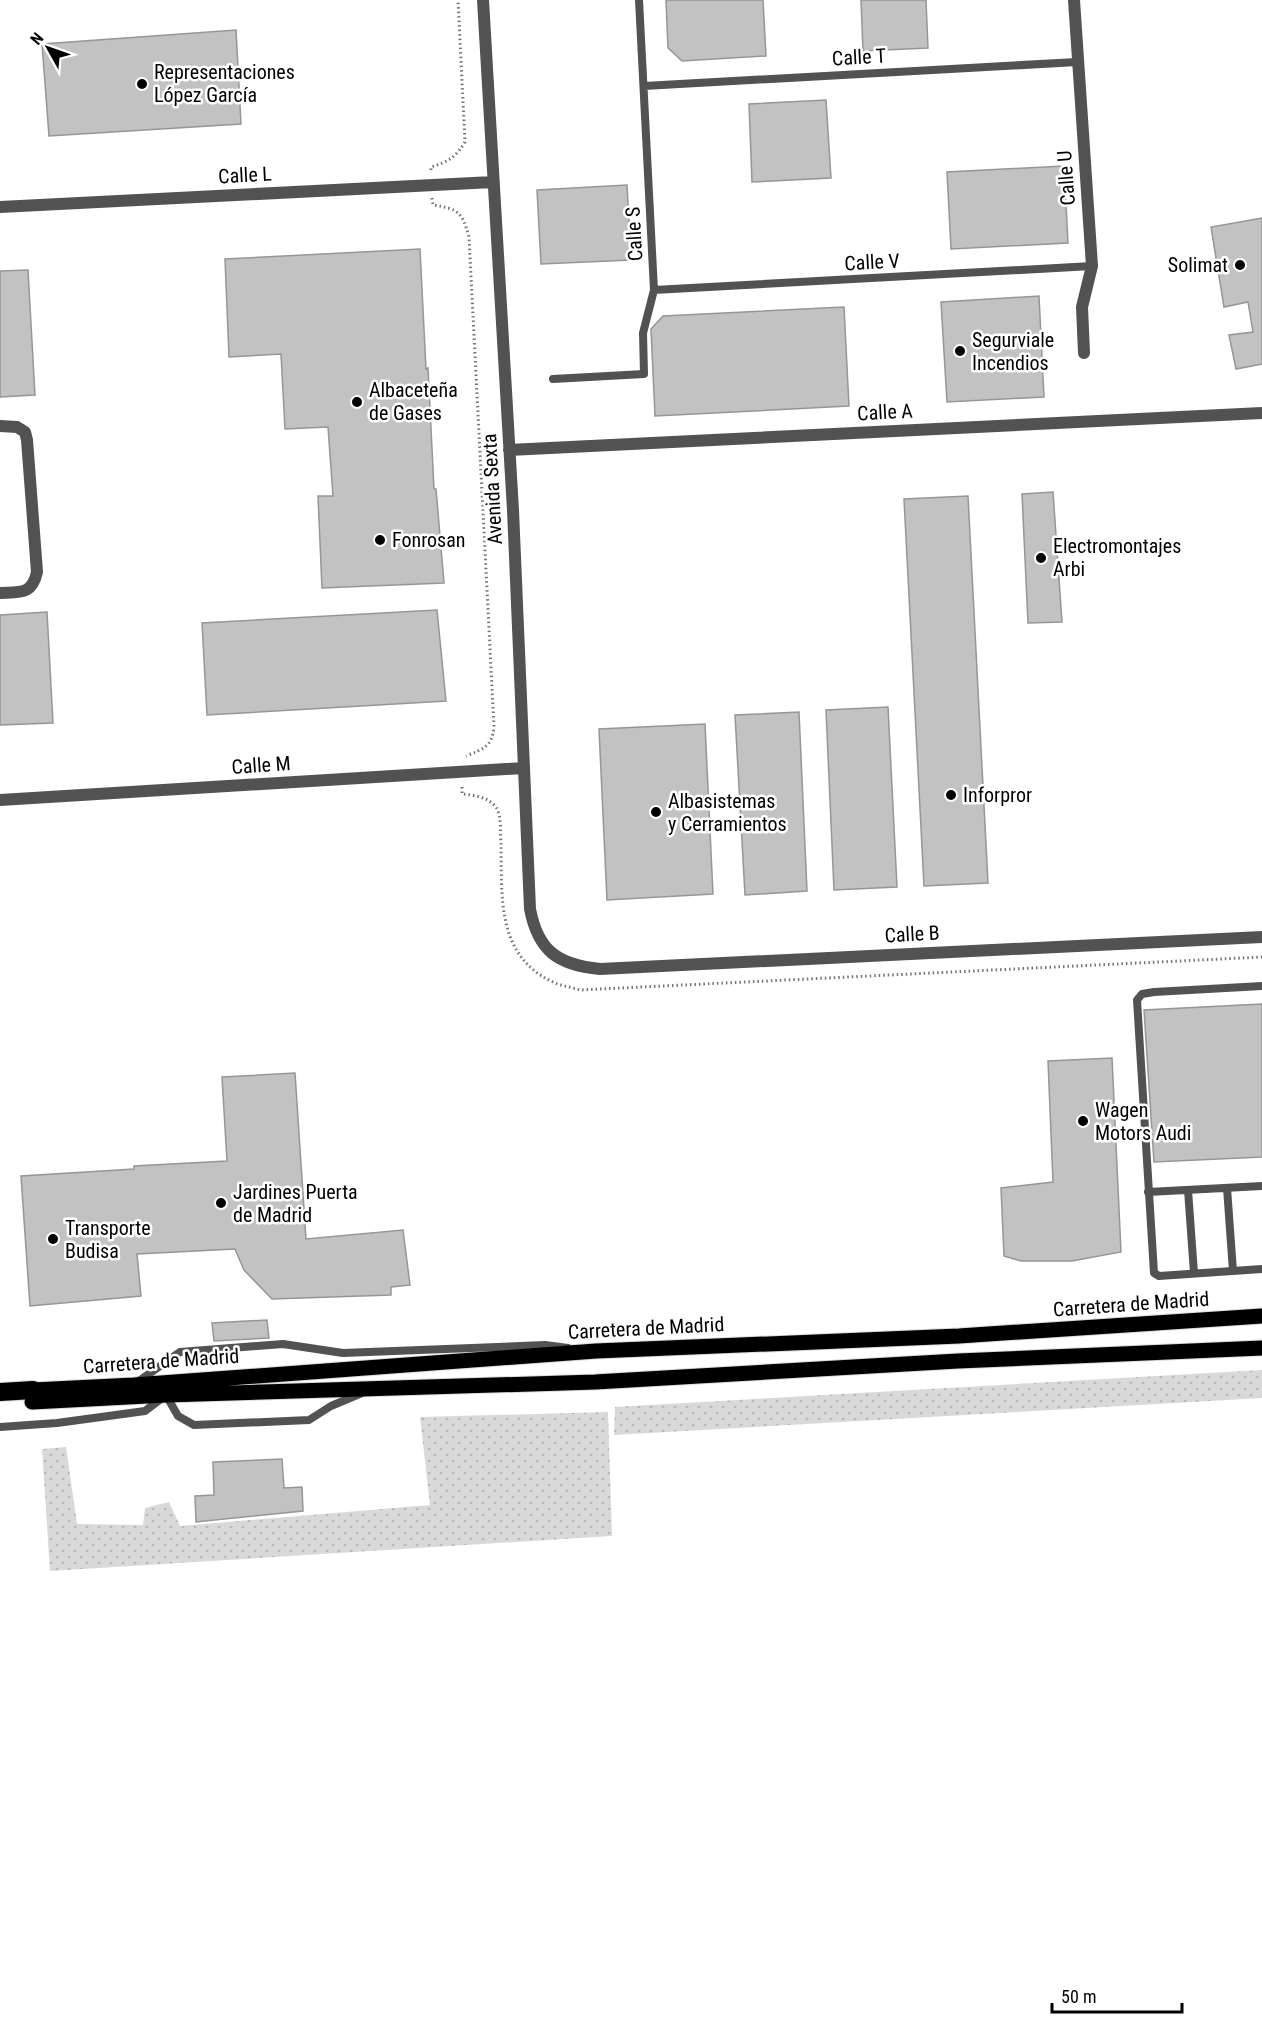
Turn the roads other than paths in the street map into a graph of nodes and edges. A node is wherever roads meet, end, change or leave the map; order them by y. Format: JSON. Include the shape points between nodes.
{"nodes":[{"id":1,"x":483,"y":0,"type":"edge"},
{"id":2,"x":639,"y":0,"type":"edge"},
{"id":3,"x":1074,"y":0,"type":"edge"},
{"id":4,"x":1077,"y":62,"type":"junction"},
{"id":5,"x":644,"y":86,"type":"junction"},
{"id":6,"x":493,"y":182,"type":"junction"},
{"id":7,"x":0,"y":207,"type":"edge"},
{"id":8,"x":1092,"y":266,"type":"junction"},
{"id":9,"x":654,"y":290,"type":"junction"},
{"id":10,"x":1084,"y":352,"type":"dead end"},
{"id":11,"x":553,"y":379,"type":"dead end"},
{"id":12,"x":1262,"y":413,"type":"edge"},
{"id":13,"x":0,"y":426,"type":"edge"},
{"id":14,"x":509,"y":450,"type":"junction"},
{"id":15,"x":0,"y":593,"type":"edge"},
{"id":16,"x":523,"y":768,"type":"junction"},
{"id":17,"x":0,"y":800,"type":"edge"},
{"id":18,"x":1262,"y":937,"type":"edge"},
{"id":19,"x":565,"y":963,"type":"joint"},
{"id":20,"x":1262,"y":986,"type":"edge"},
{"id":21,"x":1262,"y":1186,"type":"edge"},
{"id":22,"x":1227,"y":1188,"type":"junction"},
{"id":23,"x":1188,"y":1190,"type":"junction"},
{"id":24,"x":1148,"y":1192,"type":"junction"},
{"id":25,"x":1262,"y":1269,"type":"edge"},
{"id":26,"x":1233,"y":1271,"type":"junction"},
{"id":27,"x":1194,"y":1273,"type":"junction"},
{"id":28,"x":1262,"y":1316,"type":"edge"},
{"id":29,"x":1262,"y":1348,"type":"edge"},
{"id":30,"x":596,"y":1351,"type":"junction"},
{"id":31,"x":134,"y":1385,"type":"junction"},
{"id":32,"x":373,"y":1389,"type":"junction"},
{"id":33,"x":0,"y":1392,"type":"edge"},
{"id":34,"x":166,"y":1395,"type":"junction"},
{"id":35,"x":33,"y":1396,"type":"junction"},
{"id":36,"x":0,"y":1403,"type":"edge"},
{"id":37,"x":0,"y":1427,"type":"edge"}],
"edges":[{"from":1,"to":6,"type":"street","name":"Avenida Sexta"},
{"from":2,"to":5,"type":"lane","name":"Calle S"},
{"from":3,"to":4,"type":"street","name":"Calle U"},
{"from":4,"to":5,"type":"lane","name":"Calle T"},
{"from":4,"to":8,"type":"street","name":"Calle U"},
{"from":5,"to":9,"type":"lane","name":"Calle S"},
{"from":6,"to":7,"type":"street","name":"Calle L"},
{"from":6,"to":14,"type":"street","name":"Avenida Sexta"},
{"from":8,"to":9,"type":"lane","name":"Calle V"},
{"from":8,"to":10,"type":"street","name":"Calle U","via":[[1082,308]]},
{"from":9,"to":11,"type":"lane","name":"Calle S","via":[[643,333],[644,374]]},
{"from":12,"to":14,"type":"street","name":"Calle A"},
{"from":13,"to":15,"type":"street","via":[[25,432],[37,572],[34,584],[26,591]]},
{"from":14,"to":16,"type":"street","name":"Avenida Sexta"},
{"from":16,"to":17,"type":"street","name":"Calle M"},
{"from":16,"to":19,"type":"street","name":"Avenida Sexta","via":[[533,925],[538,936]]},
{"from":18,"to":19,"type":"street","name":"Calle B","via":[[600,969]]},
{"from":20,"to":24,"type":"lane","via":[[1154,992],[1142,994],[1137,1000]]},
{"from":21,"to":22,"type":"lane"},
{"from":22,"to":23,"type":"lane"},
{"from":22,"to":26,"type":"lane"},
{"from":23,"to":24,"type":"lane"},
{"from":23,"to":27,"type":"lane"},
{"from":24,"to":27,"type":"lane","via":[[1155,1273]]},
{"from":25,"to":26,"type":"lane"},
{"from":26,"to":27,"type":"lane"},
{"from":28,"to":30,"type":"main road","name":"Carretera de Madrid","via":[[959,1336]]},
{"from":29,"to":32,"type":"main road","name":"Carretera de Madrid","via":[[596,1382]]},
{"from":30,"to":31,"type":"main road","name":"Carretera de Madrid"},
{"from":30,"to":31,"type":"lane","via":[[546,1345],[343,1353],[283,1344],[180,1352]]},
{"from":31,"to":35,"type":"main road","name":"Carretera de Madrid"},
{"from":32,"to":34,"type":"main road","name":"Carretera de Madrid"},
{"from":32,"to":34,"type":"lane","via":[[331,1406],[309,1420],[194,1425],[178,1416]]},
{"from":33,"to":35,"type":"highway"},
{"from":34,"to":35,"type":"main road","name":"Carretera de Madrid"},
{"from":34,"to":37,"type":"lane","via":[[145,1411]]},
{"from":35,"to":36,"type":"highway"}]}
